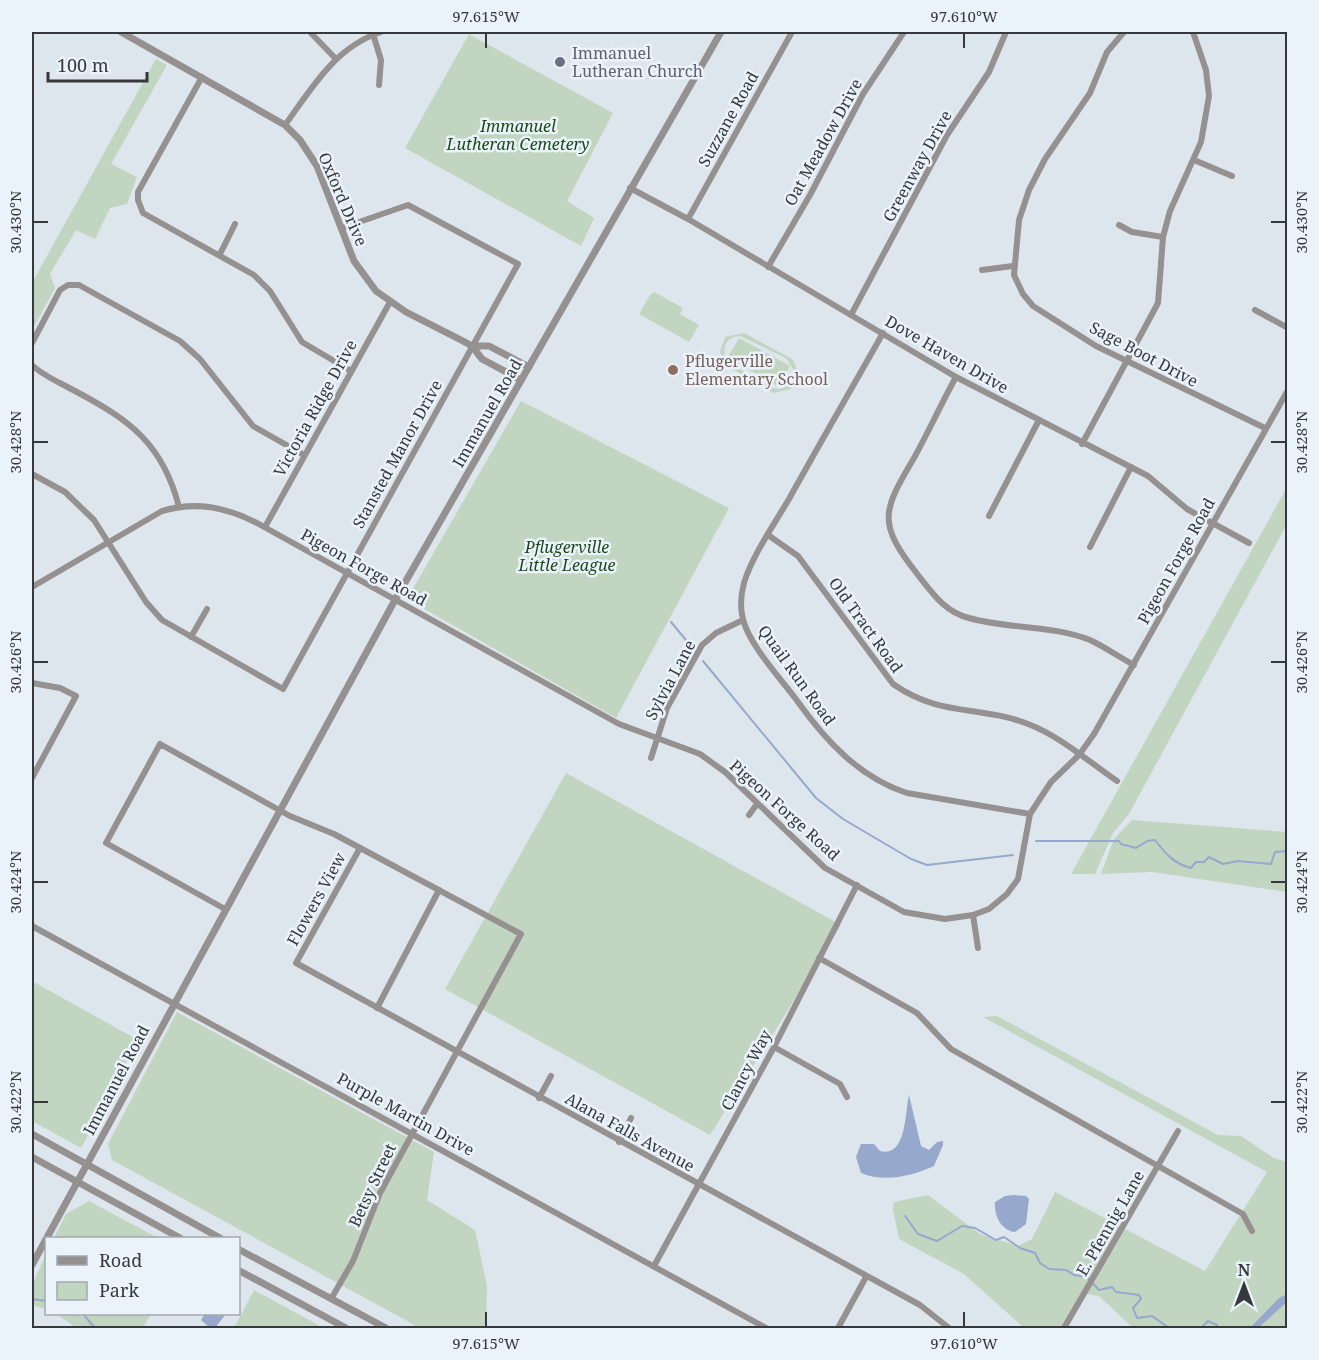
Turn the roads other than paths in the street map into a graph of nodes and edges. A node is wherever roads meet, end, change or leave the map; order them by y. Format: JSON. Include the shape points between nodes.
{"nodes":[{"id":1,"x":121,"y":32,"type":"edge"},
{"id":2,"x":310,"y":32,"type":"edge"},
{"id":3,"x":381,"y":32,"type":"edge"},
{"id":4,"x":721,"y":32,"type":"edge"},
{"id":5,"x":792,"y":32,"type":"edge"},
{"id":6,"x":904,"y":32,"type":"edge"},
{"id":7,"x":1006,"y":32,"type":"edge"},
{"id":8,"x":1124,"y":32,"type":"edge"},
{"id":9,"x":1193,"y":32,"type":"edge"},
{"id":10,"x":373,"y":34,"type":"junction"},
{"id":11,"x":335,"y":58,"type":"junction"},
{"id":12,"x":202,"y":77,"type":"junction"},
{"id":13,"x":379,"y":85,"type":"dead end"},
{"id":14,"x":285,"y":125,"type":"junction"},
{"id":15,"x":1194,"y":160,"type":"junction"},
{"id":16,"x":1232,"y":176,"type":"dead end"},
{"id":17,"x":630,"y":188,"type":"junction"},
{"id":18,"x":688,"y":219,"type":"junction"},
{"id":19,"x":235,"y":224,"type":"dead end"},
{"id":20,"x":1119,"y":225,"type":"dead end"},
{"id":21,"x":342,"y":228,"type":"junction"},
{"id":22,"x":1163,"y":237,"type":"junction"},
{"id":23,"x":220,"y":254,"type":"junction"},
{"id":24,"x":1013,"y":266,"type":"junction"},
{"id":25,"x":768,"y":267,"type":"junction"},
{"id":26,"x":982,"y":270,"type":"dead end"},
{"id":27,"x":390,"y":302,"type":"junction"},
{"id":28,"x":1255,"y":310,"type":"dead end"},
{"id":29,"x":852,"y":315,"type":"junction"},
{"id":30,"x":1287,"y":328,"type":"edge"},
{"id":31,"x":883,"y":333,"type":"junction"},
{"id":32,"x":32,"y":343,"type":"edge"},
{"id":33,"x":472,"y":345,"type":"junction"},
{"id":34,"x":1129,"y":361,"type":"junction"},
{"id":35,"x":32,"y":365,"type":"edge"},
{"id":36,"x":529,"y":367,"type":"junction"},
{"id":37,"x":351,"y":371,"type":"junction"},
{"id":38,"x":956,"y":377,"type":"junction"},
{"id":39,"x":521,"y":380,"type":"junction"},
{"id":40,"x":1287,"y":390,"type":"edge"},
{"id":41,"x":1039,"y":420,"type":"junction"},
{"id":42,"x":1265,"y":428,"type":"junction"},
{"id":43,"x":1082,"y":444,"type":"junction"},
{"id":44,"x":304,"y":455,"type":"junction"},
{"id":45,"x":1131,"y":467,"type":"junction"},
{"id":46,"x":32,"y":474,"type":"edge"},
{"id":47,"x":179,"y":507,"type":"junction"},
{"id":48,"x":990,"y":516,"type":"dead end"},
{"id":49,"x":1212,"y":522,"type":"junction"},
{"id":50,"x":265,"y":527,"type":"junction"},
{"id":51,"x":768,"y":535,"type":"junction"},
{"id":52,"x":108,"y":541,"type":"junction"},
{"id":53,"x":1249,"y":543,"type":"dead end"},
{"id":54,"x":1090,"y":547,"type":"dead end"},
{"id":55,"x":346,"y":573,"type":"junction"},
{"id":56,"x":32,"y":587,"type":"edge"},
{"id":57,"x":395,"y":600,"type":"junction"},
{"id":58,"x":207,"y":609,"type":"dead end"},
{"id":59,"x":743,"y":620,"type":"junction"},
{"id":60,"x":191,"y":638,"type":"junction"},
{"id":61,"x":1134,"y":665,"type":"junction"},
{"id":62,"x":32,"y":683,"type":"edge"},
{"id":63,"x":656,"y":737,"type":"junction"},
{"id":64,"x":1079,"y":755,"type":"junction"},
{"id":65,"x":651,"y":758,"type":"dead end"},
{"id":66,"x":32,"y":778,"type":"edge"},
{"id":67,"x":1117,"y":781,"type":"dead end"},
{"id":68,"x":757,"y":804,"type":"junction"},
{"id":69,"x":279,"y":810,"type":"junction"},
{"id":70,"x":749,"y":814,"type":"dead end"},
{"id":71,"x":1030,"y":814,"type":"junction"},
{"id":72,"x":360,"y":848,"type":"junction"},
{"id":73,"x":857,"y":885,"type":"junction"},
{"id":74,"x":439,"y":890,"type":"junction"},
{"id":75,"x":225,"y":909,"type":"junction"},
{"id":76,"x":973,"y":915,"type":"junction"},
{"id":77,"x":32,"y":926,"type":"edge"},
{"id":78,"x":978,"y":948,"type":"dead end"},
{"id":79,"x":819,"y":958,"type":"junction"},
{"id":80,"x":297,"y":963,"type":"joint"},
{"id":81,"x":173,"y":1003,"type":"junction"},
{"id":82,"x":377,"y":1008,"type":"junction"},
{"id":83,"x":774,"y":1047,"type":"junction"},
{"id":84,"x":458,"y":1053,"type":"junction"},
{"id":85,"x":551,"y":1076,"type":"dead end"},
{"id":86,"x":847,"y":1097,"type":"dead end"},
{"id":87,"x":539,"y":1098,"type":"junction"},
{"id":88,"x":631,"y":1118,"type":"dead end"},
{"id":89,"x":1178,"y":1131,"type":"dead end"},
{"id":90,"x":412,"y":1133,"type":"junction"},
{"id":91,"x":32,"y":1134,"type":"edge"},
{"id":92,"x":619,"y":1142,"type":"junction"},
{"id":93,"x":32,"y":1157,"type":"edge"},
{"id":94,"x":86,"y":1164,"type":"junction"},
{"id":95,"x":1158,"y":1167,"type":"junction"},
{"id":96,"x":76,"y":1182,"type":"junction"},
{"id":97,"x":699,"y":1185,"type":"junction"},
{"id":98,"x":1252,"y":1231,"type":"dead end"},
{"id":99,"x":47,"y":1237,"type":"edge"},
{"id":100,"x":176,"y":1237,"type":"edge"},
{"id":101,"x":216,"y":1237,"type":"edge"},
{"id":102,"x":45,"y":1240,"type":"edge"},
{"id":103,"x":240,"y":1250,"type":"edge"},
{"id":104,"x":32,"y":1265,"type":"edge"},
{"id":105,"x":654,"y":1266,"type":"junction"},
{"id":106,"x":240,"y":1271,"type":"edge"},
{"id":107,"x":867,"y":1277,"type":"junction"},
{"id":108,"x":331,"y":1299,"type":"junction"},
{"id":109,"x":346,"y":1329,"type":"edge"},
{"id":110,"x":386,"y":1329,"type":"edge"},
{"id":111,"x":766,"y":1329,"type":"edge"},
{"id":112,"x":838,"y":1329,"type":"edge"},
{"id":113,"x":949,"y":1329,"type":"edge"},
{"id":114,"x":1064,"y":1329,"type":"edge"}],
"edges":[{"from":1,"to":12,"type":"street","name":"Oxford Drive"},
{"from":2,"to":11,"type":"street"},
{"from":3,"to":10,"type":"street"},
{"from":4,"to":17,"type":"street","name":"Immanuel Road"},
{"from":5,"to":18,"type":"street","name":"Suzzane Road"},
{"from":6,"to":25,"type":"street","name":"Oat Meadow Drive","via":[[863,94]]},
{"from":7,"to":29,"type":"street","name":"Greenway Drive","via":[[989,72],[947,135]]},
{"from":8,"to":24,"type":"street","name":"Sage Boot Drive","via":[[1107,52],[1090,93],[1029,190],[1019,220]]},
{"from":9,"to":15,"type":"street","via":[[1206,70],[1209,96]]},
{"from":10,"to":11,"type":"street"},
{"from":10,"to":13,"type":"street","via":[[381,60]]},
{"from":11,"to":14,"type":"street"},
{"from":12,"to":14,"type":"street","name":"Oxford Drive"},
{"from":12,"to":23,"type":"street","via":[[138,192],[138,200],[143,213]]},
{"from":14,"to":21,"type":"street","name":"Oxford Drive","via":[[317,166]]},
{"from":15,"to":16,"type":"street"},
{"from":15,"to":22,"type":"street","via":[[1170,211]]},
{"from":17,"to":18,"type":"street","name":"Dove Haven Drive"},
{"from":17,"to":36,"type":"street","name":"Immanuel Road"},
{"from":18,"to":25,"type":"street","name":"Dove Haven Drive"},
{"from":19,"to":23,"type":"street"},
{"from":20,"to":22,"type":"street","via":[[1132,232]]},
{"from":21,"to":27,"type":"street","name":"Oxford Drive","via":[[360,271]]},
{"from":21,"to":33,"type":"street","name":"Stansted Manor Drive","via":[[408,205],[518,264]]},
{"from":22,"to":34,"type":"street","via":[[1158,303]]},
{"from":23,"to":37,"type":"street","via":[[262,282],[302,342]]},
{"from":24,"to":26,"type":"street"},
{"from":24,"to":34,"type":"street","name":"Sage Boot Drive","via":[[1023,294],[1033,306],[1096,346]]},
{"from":25,"to":29,"type":"street","name":"Dove Haven Drive"},
{"from":27,"to":33,"type":"street","name":"Oxford Drive"},
{"from":27,"to":37,"type":"street","name":"Victoria Ridge Drive"},
{"from":28,"to":30,"type":"street"},
{"from":29,"to":31,"type":"street","name":"Dove Haven Drive"},
{"from":31,"to":38,"type":"street","name":"Dove Haven Drive"},
{"from":31,"to":51,"type":"street","name":"Quail Run Road"},
{"from":32,"to":44,"type":"street","via":[[60,290],[79,285],[180,341],[200,359],[254,426]]},
{"from":33,"to":36,"type":"street","via":[[489,346]]},
{"from":33,"to":39,"type":"street","via":[[482,359]]},
{"from":33,"to":55,"type":"street","name":"Stansted Manor Drive"},
{"from":34,"to":42,"type":"street","name":"Sage Boot Drive"},
{"from":34,"to":43,"type":"street"},
{"from":35,"to":47,"type":"street","via":[[118,414],[135,429],[164,464]]},
{"from":36,"to":39,"type":"street","name":"Immanuel Road"},
{"from":37,"to":44,"type":"street","name":"Victoria Ridge Drive"},
{"from":38,"to":41,"type":"street","name":"Dove Haven Drive"},
{"from":38,"to":61,"type":"street","via":[[890,500],[890,531],[896,548],[939,602],[952,612],[1069,634]]},
{"from":39,"to":57,"type":"street","name":"Immanuel Road"},
{"from":40,"to":42,"type":"street","name":"Pigeon Forge Road"},
{"from":41,"to":43,"type":"street","name":"Dove Haven Drive"},
{"from":41,"to":48,"type":"street"},
{"from":42,"to":49,"type":"street","name":"Pigeon Forge Road"},
{"from":43,"to":45,"type":"street","name":"Dove Haven Drive"},
{"from":44,"to":50,"type":"street","name":"Victoria Ridge Drive"},
{"from":45,"to":49,"type":"street","name":"Dove Haven Drive","via":[[1163,486],[1187,509]]},
{"from":45,"to":54,"type":"street"},
{"from":46,"to":52,"type":"street","name":"Stansted Manor Drive","via":[[82,506]]},
{"from":47,"to":50,"type":"street","name":"Pigeon Forge Road","via":[[225,509]]},
{"from":47,"to":52,"type":"street","name":"Pigeon Forge Road","via":[[147,518]]},
{"from":49,"to":53,"type":"street","name":"Dove Haven Drive"},
{"from":49,"to":61,"type":"street","name":"Pigeon Forge Road"},
{"from":50,"to":55,"type":"street","name":"Pigeon Forge Road"},
{"from":51,"to":59,"type":"street","name":"Quail Run Road","via":[[744,582]]},
{"from":51,"to":64,"type":"street","name":"Old Tract Road","via":[[798,555],[893,684],[930,705],[1029,724]]},
{"from":52,"to":56,"type":"street","name":"Pigeon Forge Road"},
{"from":52,"to":60,"type":"street","name":"Stansted Manor Drive","via":[[146,602],[162,620]]},
{"from":55,"to":57,"type":"street","name":"Pigeon Forge Road"},
{"from":55,"to":60,"type":"street","name":"Stansted Manor Drive","via":[[283,689]]},
{"from":57,"to":63,"type":"street","name":"Pigeon Forge Road","via":[[619,724]]},
{"from":57,"to":69,"type":"street","name":"Immanuel Road"},
{"from":58,"to":60,"type":"street"},
{"from":59,"to":63,"type":"street","name":"Sylvia Lane","via":[[702,645],[667,708]]},
{"from":59,"to":71,"type":"street","name":"Quail Run Road","via":[[816,727],[869,775],[907,793]]},
{"from":61,"to":64,"type":"street","name":"Pigeon Forge Road"},
{"from":62,"to":66,"type":"street","via":[[60,688],[76,696]]},
{"from":63,"to":65,"type":"street","name":"Sylvia Lane"},
{"from":63,"to":68,"type":"street","name":"Pigeon Forge Road","via":[[700,754]]},
{"from":64,"to":67,"type":"street","name":"Old Tract Road"},
{"from":64,"to":71,"type":"street","name":"Pigeon Forge Road","via":[[1051,782]]},
{"from":68,"to":70,"type":"street"},
{"from":68,"to":73,"type":"street","name":"Pigeon Forge Road","via":[[825,868]]},
{"from":69,"to":72,"type":"street"},
{"from":69,"to":75,"type":"street","name":"Immanuel Road"},
{"from":69,"to":75,"type":"street","via":[[160,744],[106,843]]},
{"from":71,"to":76,"type":"street","name":"Pigeon Forge Road","via":[[1018,879],[989,909]]},
{"from":72,"to":74,"type":"street"},
{"from":72,"to":80,"type":"street","name":"Flowers View"},
{"from":73,"to":76,"type":"street","name":"Pigeon Forge Road","via":[[904,912],[945,919]]},
{"from":73,"to":79,"type":"street","name":"Clancy Way"},
{"from":74,"to":82,"type":"street"},
{"from":74,"to":84,"type":"street","name":"Betsy Street","via":[[521,934]]},
{"from":75,"to":81,"type":"street","name":"Immanuel Road"},
{"from":76,"to":78,"type":"street"},
{"from":77,"to":81,"type":"street","name":"Purple Martin Drive"},
{"from":79,"to":83,"type":"street","name":"Clancy Way"},
{"from":79,"to":95,"type":"street","via":[[917,1013],[951,1049]]},
{"from":80,"to":82,"type":"street","name":"Alana Falls Avenue"},
{"from":81,"to":90,"type":"street","name":"Purple Martin Drive"},
{"from":81,"to":94,"type":"street","name":"Immanuel Road"},
{"from":82,"to":84,"type":"street","name":"Alana Falls Avenue"},
{"from":83,"to":86,"type":"street","via":[[840,1084]]},
{"from":83,"to":97,"type":"street","name":"Clancy Way"},
{"from":84,"to":87,"type":"street","name":"Alana Falls Avenue"},
{"from":84,"to":90,"type":"street","name":"Betsy Street"},
{"from":85,"to":87,"type":"street"},
{"from":87,"to":92,"type":"street","name":"Alana Falls Avenue"},
{"from":88,"to":92,"type":"street"},
{"from":89,"to":95,"type":"street","name":"E. Pfennig Lane"},
{"from":90,"to":105,"type":"street","name":"Purple Martin Drive"},
{"from":90,"to":108,"type":"street","name":"Betsy Street","via":[[380,1193],[353,1261]]},
{"from":91,"to":94,"type":"street"},
{"from":92,"to":97,"type":"street","name":"Alana Falls Avenue"},
{"from":93,"to":96,"type":"street"},
{"from":94,"to":96,"type":"street","name":"Immanuel Road"},
{"from":94,"to":101,"type":"street"},
{"from":95,"to":98,"type":"street","via":[[1243,1214]]},
{"from":95,"to":114,"type":"street","name":"E. Pfennig Lane"},
{"from":96,"to":99,"type":"street","name":"Immanuel Road"},
{"from":96,"to":100,"type":"street"},
{"from":97,"to":105,"type":"street","name":"Clancy Way"},
{"from":97,"to":107,"type":"street","name":"Alana Falls Avenue"},
{"from":102,"to":104,"type":"street","name":"Immanuel Road"},
{"from":103,"to":108,"type":"street"},
{"from":105,"to":111,"type":"street","name":"Purple Martin Drive"},
{"from":106,"to":109,"type":"street"},
{"from":107,"to":112,"type":"street"},
{"from":107,"to":113,"type":"street","name":"Alana Falls Avenue","via":[[920,1305]]},
{"from":108,"to":110,"type":"street"}]}
